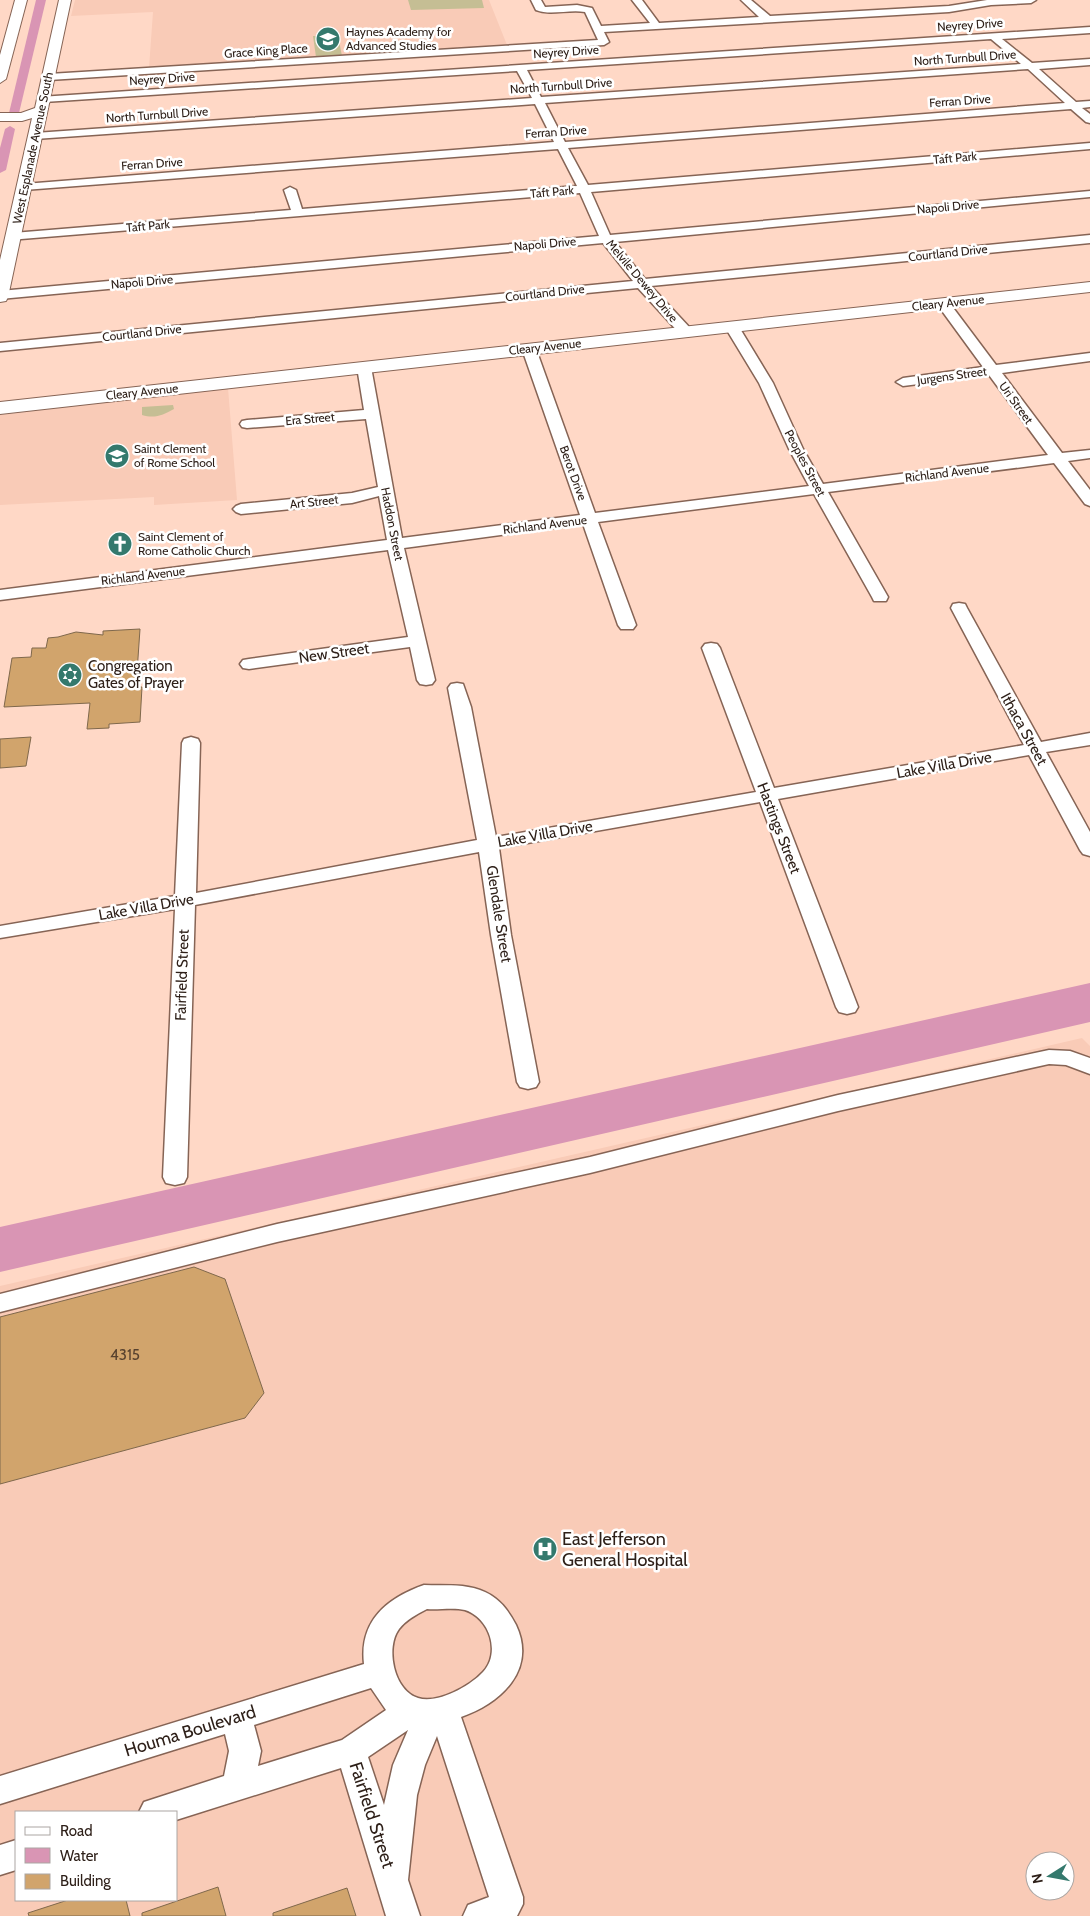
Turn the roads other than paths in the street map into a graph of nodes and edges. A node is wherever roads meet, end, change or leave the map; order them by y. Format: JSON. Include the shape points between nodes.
{"nodes":[{"id":1,"x":21,"y":0,"type":"edge"},
{"id":2,"x":65,"y":0,"type":"edge"},
{"id":3,"x":536,"y":0,"type":"edge"},
{"id":4,"x":637,"y":0,"type":"edge"},
{"id":5,"x":746,"y":0,"type":"edge"},
{"id":6,"x":1031,"y":0,"type":"edge"},
{"id":7,"x":766,"y":18,"type":"junction"},
{"id":8,"x":656,"y":25,"type":"junction"},
{"id":9,"x":599,"y":29,"type":"junction"},
{"id":10,"x":1090,"y":30,"type":"edge"},
{"id":11,"x":993,"y":36,"type":"junction"},
{"id":12,"x":604,"y":42,"type":"junction"},
{"id":13,"x":614,"y":61,"type":"junction"},
{"id":14,"x":1090,"y":62,"type":"edge"},
{"id":15,"x":1030,"y":66,"type":"junction"},
{"id":16,"x":521,"y":68,"type":"junction"},
{"id":17,"x":49,"y":77,"type":"junction"},
{"id":18,"x":0,"y":79,"type":"edge"},
{"id":19,"x":537,"y":100,"type":"junction"},
{"id":20,"x":1090,"y":104,"type":"edge"},
{"id":21,"x":43,"y":105,"type":"junction"},
{"id":22,"x":1073,"y":106,"type":"junction"},
{"id":23,"x":0,"y":118,"type":"edge"},
{"id":24,"x":1090,"y":120,"type":"edge"},
{"id":25,"x":0,"y":125,"type":"edge"},
{"id":26,"x":35,"y":133,"type":"junction"},
{"id":27,"x":561,"y":146,"type":"junction"},
{"id":28,"x":1090,"y":146,"type":"edge"},
{"id":29,"x":24,"y":187,"type":"junction"},
{"id":30,"x":584,"y":189,"type":"junction"},
{"id":31,"x":290,"y":190,"type":"dead end"},
{"id":32,"x":1090,"y":194,"type":"edge"},
{"id":33,"x":298,"y":213,"type":"junction"},
{"id":34,"x":13,"y":237,"type":"junction"},
{"id":35,"x":606,"y":239,"type":"junction"},
{"id":36,"x":1090,"y":239,"type":"edge"},
{"id":37,"x":642,"y":284,"type":"junction"},
{"id":38,"x":1090,"y":287,"type":"edge"},
{"id":39,"x":0,"y":296,"type":"edge"},
{"id":40,"x":943,"y":304,"type":"junction"},
{"id":41,"x":732,"y":327,"type":"junction"},
{"id":42,"x":686,"y":332,"type":"junction"},
{"id":43,"x":0,"y":347,"type":"edge"},
{"id":44,"x":529,"y":349,"type":"junction"},
{"id":45,"x":1090,"y":357,"type":"edge"},
{"id":46,"x":364,"y":368,"type":"junction"},
{"id":47,"x":992,"y":371,"type":"junction"},
{"id":48,"x":903,"y":382,"type":"dead end"},
{"id":49,"x":0,"y":408,"type":"edge"},
{"id":50,"x":372,"y":414,"type":"junction"},
{"id":51,"x":248,"y":424,"type":"dead end"},
{"id":52,"x":1090,"y":454,"type":"edge"},
{"id":53,"x":1057,"y":459,"type":"junction"},
{"id":54,"x":818,"y":489,"type":"junction"},
{"id":55,"x":386,"y":490,"type":"junction"},
{"id":56,"x":1090,"y":501,"type":"edge"},
{"id":57,"x":241,"y":509,"type":"dead end"},
{"id":58,"x":590,"y":519,"type":"junction"},
{"id":59,"x":395,"y":544,"type":"junction"},
{"id":60,"x":0,"y":595,"type":"edge"},
{"id":61,"x":880,"y":597,"type":"dead end"},
{"id":62,"x":959,"y":608,"type":"dead end"},
{"id":63,"x":627,"y":625,"type":"dead end"},
{"id":64,"x":418,"y":641,"type":"junction"},
{"id":65,"x":711,"y":648,"type":"dead end"},
{"id":66,"x":249,"y":664,"type":"dead end"},
{"id":67,"x":426,"y":680,"type":"dead end"},
{"id":68,"x":456,"y":688,"type":"dead end"},
{"id":69,"x":1090,"y":739,"type":"edge"},
{"id":70,"x":191,"y":743,"type":"dead end"},
{"id":71,"x":1036,"y":750,"type":"junction"},
{"id":72,"x":766,"y":795,"type":"junction"},
{"id":73,"x":488,"y":844,"type":"junction"},
{"id":74,"x":1090,"y":850,"type":"edge"},
{"id":75,"x":185,"y":901,"type":"junction"},
{"id":76,"x":0,"y":932,"type":"edge"},
{"id":77,"x":847,"y":1007,"type":"dead end"},
{"id":78,"x":1090,"y":1067,"type":"edge"},
{"id":79,"x":528,"y":1082,"type":"dead end"},
{"id":80,"x":175,"y":1177,"type":"dead end"},
{"id":81,"x":0,"y":1302,"type":"edge"},
{"id":82,"x":380,"y":1672,"type":"junction"},
{"id":83,"x":429,"y":1710,"type":"junction"},
{"id":84,"x":236,"y":1717,"type":"junction"},
{"id":85,"x":351,"y":1751,"type":"junction"},
{"id":86,"x":238,"y":1786,"type":"junction"},
{"id":87,"x":0,"y":1790,"type":"edge"},
{"id":88,"x":158,"y":1811,"type":"edge"},
{"id":89,"x":15,"y":1855,"type":"edge"},
{"id":90,"x":0,"y":1860,"type":"edge"},
{"id":91,"x":392,"y":1880,"type":"junction"},
{"id":92,"x":403,"y":1916,"type":"edge"},
{"id":93,"x":480,"y":1916,"type":"edge"}],
"edges":[{"from":1,"to":18,"type":"main road"},
{"from":2,"to":17,"type":"main road","name":"West Esplanade Avenue South"},
{"from":3,"to":9,"type":"street","via":[[539,8],[544,10],[589,10]]},
{"from":4,"to":8,"type":"street"},
{"from":5,"to":7,"type":"street"},
{"from":6,"to":7,"type":"street","via":[[949,9]]},
{"from":7,"to":8,"type":"street"},
{"from":8,"to":9,"type":"street"},
{"from":9,"to":12,"type":"street"},
{"from":10,"to":11,"type":"street","name":"Neyrey Drive"},
{"from":11,"to":13,"type":"street","name":"Neyrey Drive"},
{"from":11,"to":15,"type":"street"},
{"from":12,"to":13,"type":"street"},
{"from":12,"to":17,"type":"street","name":"Grace King Place"},
{"from":13,"to":16,"type":"street","name":"Neyrey Drive"},
{"from":14,"to":15,"type":"street","name":"North Turnbull Drive"},
{"from":15,"to":19,"type":"street","name":"North Turnbull Drive"},
{"from":15,"to":22,"type":"street"},
{"from":16,"to":19,"type":"street","name":"Melvile Dewey Drive"},
{"from":16,"to":21,"type":"street","name":"Neyrey Drive"},
{"from":17,"to":21,"type":"main road","name":"West Esplanade Avenue South"},
{"from":19,"to":26,"type":"street","name":"North Turnbull Drive"},
{"from":19,"to":27,"type":"street","name":"Melvile Dewey Drive"},
{"from":20,"to":22,"type":"street","name":"Ferran Drive"},
{"from":21,"to":23,"type":"main road","via":[[22,117]]},
{"from":21,"to":26,"type":"main road","name":"West Esplanade Avenue South"},
{"from":22,"to":24,"type":"street"},
{"from":22,"to":27,"type":"street","name":"Ferran Drive"},
{"from":25,"to":26,"type":"main road","via":[[34,127]]},
{"from":26,"to":29,"type":"main road","name":"West Esplanade Avenue South"},
{"from":27,"to":29,"type":"street","name":"Ferran Drive"},
{"from":27,"to":30,"type":"street","name":"Melvile Dewey Drive"},
{"from":28,"to":30,"type":"street","name":"Taft Park"},
{"from":29,"to":34,"type":"main road","name":"West Esplanade Avenue South"},
{"from":30,"to":33,"type":"street","name":"Taft Park"},
{"from":30,"to":35,"type":"street","name":"Melvile Dewey Drive"},
{"from":31,"to":33,"type":"street"},
{"from":32,"to":35,"type":"street","name":"Napoli Drive"},
{"from":33,"to":34,"type":"street","name":"Taft Park"},
{"from":34,"to":39,"type":"main road","name":"West Esplanade Avenue South"},
{"from":35,"to":37,"type":"street","name":"Melvile Dewey Drive"},
{"from":35,"to":39,"type":"street","name":"Napoli Drive"},
{"from":36,"to":37,"type":"street","name":"Courtland Drive"},
{"from":37,"to":42,"type":"street","name":"Melvile Dewey Drive"},
{"from":37,"to":43,"type":"street","name":"Courtland Drive"},
{"from":38,"to":40,"type":"main road","name":"Cleary Avenue"},
{"from":40,"to":41,"type":"main road","name":"Cleary Avenue"},
{"from":40,"to":47,"type":"street","name":"Uri Street"},
{"from":41,"to":42,"type":"main road","name":"Cleary Avenue"},
{"from":41,"to":54,"type":"street","name":"Peoples Street","via":[[766,383]]},
{"from":42,"to":44,"type":"main road","name":"Cleary Avenue"},
{"from":44,"to":46,"type":"main road","name":"Cleary Avenue"},
{"from":44,"to":58,"type":"street","name":"Berot Drive"},
{"from":45,"to":47,"type":"street","name":"Jurgens Street"},
{"from":46,"to":49,"type":"main road","name":"Cleary Avenue"},
{"from":46,"to":50,"type":"street","name":"Haddon Street"},
{"from":47,"to":48,"type":"street","name":"Jurgens Street"},
{"from":47,"to":53,"type":"street","name":"Uri Street"},
{"from":50,"to":51,"type":"street","name":"Era Street"},
{"from":50,"to":55,"type":"street","name":"Haddon Street"},
{"from":52,"to":53,"type":"street","name":"Richland Avenue"},
{"from":53,"to":54,"type":"street","name":"Richland Avenue"},
{"from":53,"to":56,"type":"street","name":"Uri Street"},
{"from":54,"to":58,"type":"street","name":"Richland Avenue"},
{"from":54,"to":61,"type":"street","name":"Peoples Street"},
{"from":55,"to":57,"type":"street","name":"Art Street","via":[[352,498]]},
{"from":55,"to":59,"type":"street","name":"Haddon Street"},
{"from":58,"to":59,"type":"street","name":"Richland Avenue"},
{"from":58,"to":63,"type":"street","name":"Berot Drive"},
{"from":59,"to":60,"type":"street","name":"Richland Avenue"},
{"from":59,"to":64,"type":"street","name":"Haddon Street"},
{"from":62,"to":71,"type":"street","name":"Ithaca Street"},
{"from":64,"to":66,"type":"street","name":"New Street"},
{"from":64,"to":67,"type":"street","name":"Haddon Street"},
{"from":65,"to":72,"type":"street","name":"Hastings Street"},
{"from":68,"to":73,"type":"street","name":"Glendale Street"},
{"from":69,"to":71,"type":"street","name":"Lake Villa Drive"},
{"from":70,"to":75,"type":"street","name":"Fairfield Street"},
{"from":71,"to":72,"type":"street","name":"Lake Villa Drive"},
{"from":71,"to":74,"type":"street","name":"Ithaca Street"},
{"from":72,"to":73,"type":"street","name":"Lake Villa Drive"},
{"from":72,"to":77,"type":"street","name":"Hastings Street"},
{"from":73,"to":75,"type":"street","name":"Lake Villa Drive"},
{"from":73,"to":79,"type":"street","name":"Glendale Street"},
{"from":75,"to":76,"type":"street","name":"Lake Villa Drive"},
{"from":75,"to":80,"type":"street","name":"Fairfield Street"},
{"from":78,"to":81,"type":"street","via":[[1070,1058],[1049,1056],[838,1103],[590,1165],[268,1235]]},
{"from":82,"to":83,"type":"street","via":[[390,1692],[401,1703]]},
{"from":82,"to":83,"type":"street","via":[[378,1646],[386,1625],[402,1608],[424,1597],[473,1600],[493,1613],[505,1631],[508,1652],[501,1674],[485,1692],[463,1703]]},
{"from":82,"to":84,"type":"street","name":"Houma Boulevard"},
{"from":83,"to":85,"type":"street"},
{"from":83,"to":91,"type":"street","name":"Fairfield Street","via":[[401,1795]]},
{"from":83,"to":93,"type":"street","via":[[506,1897],[506,1904],[500,1909]]},
{"from":84,"to":86,"type":"street","via":[[246,1751]]},
{"from":84,"to":87,"type":"street","name":"Houma Boulevard"},
{"from":85,"to":86,"type":"street"},
{"from":85,"to":91,"type":"street","name":"Fairfield Street"},
{"from":86,"to":88,"type":"street"},
{"from":89,"to":90,"type":"street"},
{"from":91,"to":92,"type":"street","name":"Fairfield Street"}]}
